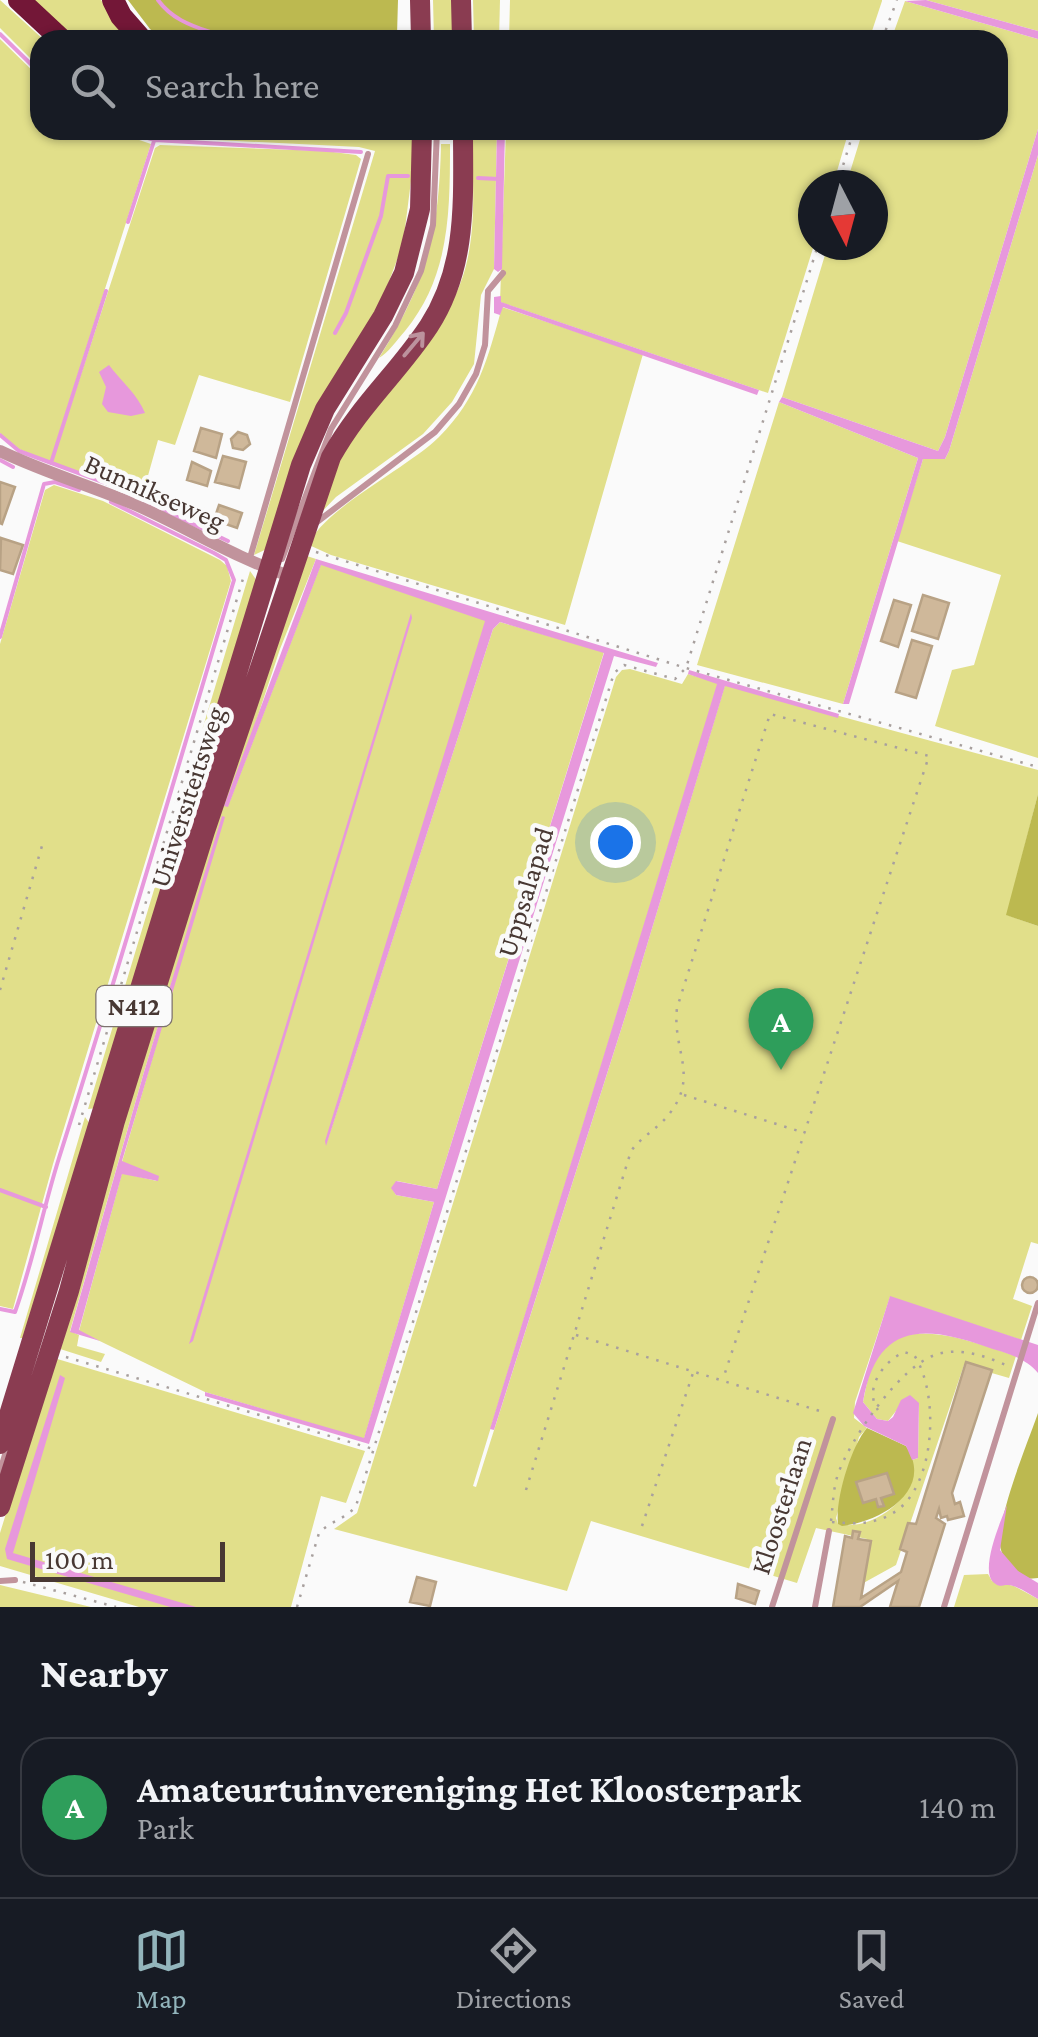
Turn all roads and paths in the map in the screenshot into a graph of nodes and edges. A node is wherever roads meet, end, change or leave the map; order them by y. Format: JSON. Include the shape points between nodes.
{"nodes":[{"id":1,"x":19,"y":0,"type":"edge"},
{"id":2,"x":113,"y":0,"type":"edge"},
{"id":3,"x":420,"y":0,"type":"edge"},
{"id":4,"x":462,"y":0,"type":"edge"},
{"id":5,"x":897,"y":0,"type":"edge"},
{"id":6,"x":51,"y":30,"type":"edge"},
{"id":7,"x":133,"y":30,"type":"edge"},
{"id":8,"x":420,"y":30,"type":"edge"},
{"id":9,"x":462,"y":30,"type":"edge"},
{"id":10,"x":886,"y":30,"type":"edge"},
{"id":11,"x":422,"y":140,"type":"edge"},
{"id":12,"x":437,"y":140,"type":"edge"},
{"id":13,"x":463,"y":140,"type":"edge"},
{"id":14,"x":851,"y":140,"type":"edge"},
{"id":15,"x":368,"y":154,"type":"dead end"},
{"id":16,"x":842,"y":170,"type":"edge"},
{"id":17,"x":813,"y":260,"type":"edge"},
{"id":18,"x":504,"y":273,"type":"dead end"},
{"id":19,"x":0,"y":451,"type":"edge"},
{"id":20,"x":292,"y":545,"type":"junction"},
{"id":21,"x":271,"y":570,"type":"junction"},
{"id":22,"x":686,"y":668,"type":"junction"},
{"id":23,"x":1038,"y":767,"type":"edge"},
{"id":24,"x":44,"y":839,"type":"dead end"},
{"id":25,"x":0,"y":990,"type":"edge"},
{"id":26,"x":683,"y":1095,"type":"junction"},
{"id":27,"x":805,"y":1132,"type":"junction"},
{"id":28,"x":77,"y":1133,"type":"dead end"},
{"id":29,"x":1038,"y":1304,"type":"edge"},
{"id":30,"x":575,"y":1334,"type":"junction"},
{"id":31,"x":50,"y":1352,"type":"junction"},
{"id":32,"x":920,"y":1364,"type":"junction"},
{"id":33,"x":1016,"y":1370,"type":"junction"},
{"id":34,"x":694,"y":1372,"type":"junction"},
{"id":35,"x":722,"y":1379,"type":"junction"},
{"id":36,"x":876,"y":1412,"type":"junction"},
{"id":37,"x":833,"y":1419,"type":"joint"},
{"id":38,"x":0,"y":1444,"type":"edge"},
{"id":39,"x":374,"y":1449,"type":"junction"},
{"id":40,"x":0,"y":1472,"type":"edge"},
{"id":41,"x":526,"y":1490,"type":"dead end"},
{"id":42,"x":0,"y":1507,"type":"edge"},
{"id":43,"x":830,"y":1522,"type":"junction"},
{"id":44,"x":642,"y":1526,"type":"dead end"},
{"id":45,"x":829,"y":1531,"type":"joint"},
{"id":46,"x":15,"y":1580,"type":"joint"},
{"id":47,"x":0,"y":1581,"type":"edge"},
{"id":48,"x":116,"y":1607,"type":"edge"},
{"id":49,"x":297,"y":1607,"type":"edge"},
{"id":50,"x":772,"y":1607,"type":"edge"},
{"id":51,"x":815,"y":1607,"type":"edge"},
{"id":52,"x":944,"y":1607,"type":"edge"}],
"edges":[{"from":1,"to":6,"type":"highway"},
{"from":2,"to":7,"type":"highway"},
{"from":3,"to":8,"type":"main road"},
{"from":4,"to":9,"type":"main road"},
{"from":5,"to":10,"type":"path"},
{"from":11,"to":20,"type":"main road","name":"Universiteitsweg","number":"N412","via":[[420,209],[404,274],[318,423]]},
{"from":12,"to":20,"type":"lane","name":"Universiteitsweg","number":"N412","via":[[436,204],[421,271],[331,429]]},
{"from":20,"to":13,"type":"main road","name":"Universiteitsweg","number":"N412","one_way":true,"via":[[352,419],[426,330],[449,287],[463,226]]},
{"from":14,"to":16,"type":"path"},
{"from":15,"to":21,"type":"lane"},
{"from":17,"to":22,"type":"path"},
{"from":18,"to":20,"type":"lane","via":[[488,291],[484,345],[459,404],[436,432]]},
{"from":19,"to":21,"type":"street","name":"Bunnikseweg","via":[[140,507]]},
{"from":20,"to":21,"type":"main road","name":"Universiteitsweg","number":"N412"},
{"from":20,"to":22,"type":"path"},
{"from":21,"to":28,"type":"path"},
{"from":21,"to":31,"type":"main road","name":"Universiteitsweg","number":"N412"},
{"from":21,"to":38,"type":"main road","name":"Universiteitsweg","number":"N412"},
{"from":21,"to":40,"type":"lane","name":"Universiteitsweg","number":"N412"},
{"from":22,"to":23,"type":"path"},
{"from":22,"to":39,"type":"path","name":"Uppsalapad","via":[[675,678],[624,665],[614,673]]},
{"from":24,"to":25,"type":"path"},
{"from":26,"to":27,"type":"path"},
{"from":26,"to":27,"type":"path","via":[[676,1008],[770,714],[929,756]]},
{"from":26,"to":30,"type":"path","via":[[630,1151]]},
{"from":27,"to":35,"type":"path"},
{"from":29,"to":33,"type":"lane"},
{"from":30,"to":34,"type":"path"},
{"from":30,"to":41,"type":"path"},
{"from":31,"to":39,"type":"path"},
{"from":31,"to":42,"type":"main road","name":"Universiteitsweg","number":"N412"},
{"from":32,"to":33,"type":"path","via":[[955,1352]]},
{"from":32,"to":36,"type":"path"},
{"from":32,"to":36,"type":"path","via":[[904,1352],[891,1358],[872,1394]]},
{"from":32,"to":43,"type":"path","via":[[930,1432],[910,1497],[876,1521]]},
{"from":33,"to":52,"type":"lane"},
{"from":34,"to":35,"type":"path"},
{"from":34,"to":44,"type":"path"},
{"from":35,"to":37,"type":"path"},
{"from":36,"to":43,"type":"path","via":[[836,1479]]},
{"from":37,"to":50,"type":"lane","name":"Kloosterlaan"},
{"from":39,"to":49,"type":"path","name":"Uppsalapad","via":[[356,1506],[319,1533]]},
{"from":43,"to":45,"type":"path"},
{"from":45,"to":51,"type":"lane"},
{"from":46,"to":47,"type":"lane"},
{"from":46,"to":48,"type":"path"}]}
